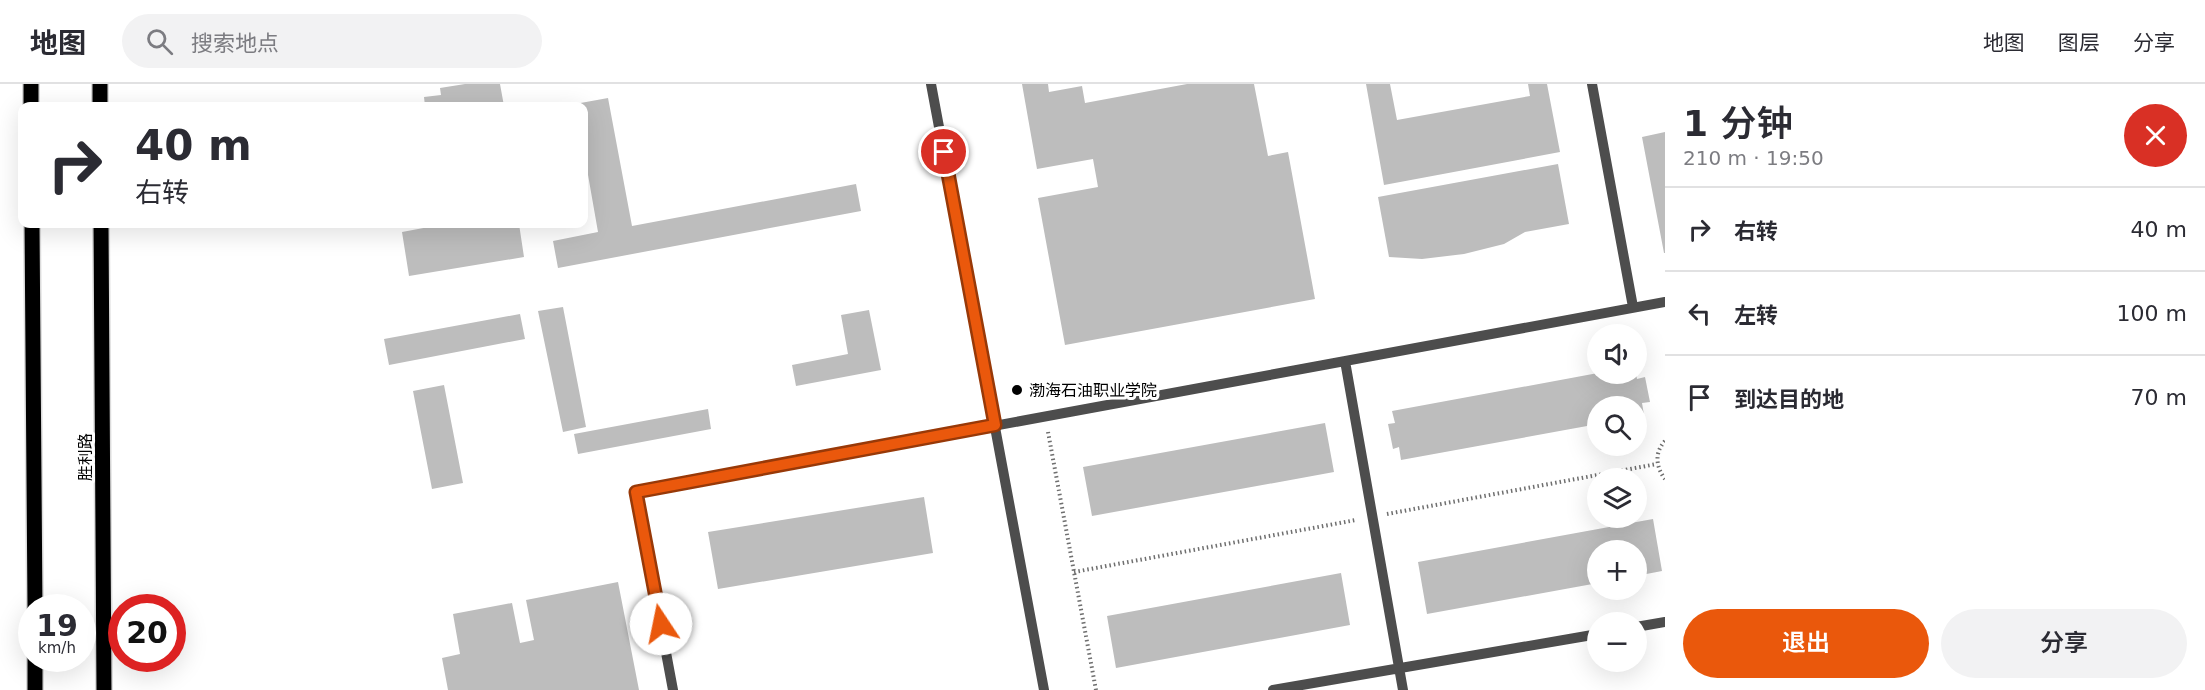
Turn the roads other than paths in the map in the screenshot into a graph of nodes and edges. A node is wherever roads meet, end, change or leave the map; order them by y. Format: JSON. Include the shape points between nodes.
{"nodes":[{"id":1,"x":31,"y":84,"type":"edge"},
{"id":2,"x":100,"y":84,"type":"edge"},
{"id":3,"x":932,"y":84,"type":"edge"},
{"id":4,"x":1592,"y":84,"type":"edge"},
{"id":5,"x":31,"y":102,"type":"edge"},
{"id":6,"x":100,"y":102,"type":"edge"},
{"id":7,"x":32,"y":228,"type":"edge"},
{"id":8,"x":101,"y":228,"type":"edge"},
{"id":9,"x":1665,"y":302,"type":"edge"},
{"id":10,"x":1633,"y":308,"type":"junction"},
{"id":11,"x":1346,"y":361,"type":"junction"},
{"id":12,"x":995,"y":425,"type":"junction"},
{"id":13,"x":35,"y":594,"type":"edge"},
{"id":14,"x":1665,"y":622,"type":"edge"},
{"id":15,"x":1647,"y":625,"type":"edge"},
{"id":16,"x":1587,"y":636,"type":"edge"},
{"id":17,"x":1399,"y":668,"type":"junction"},
{"id":18,"x":35,"y":672,"type":"edge"},
{"id":19,"x":35,"y":690,"type":"edge"},
{"id":20,"x":104,"y":690,"type":"edge"},
{"id":21,"x":674,"y":690,"type":"edge"},
{"id":22,"x":1044,"y":690,"type":"edge"},
{"id":23,"x":1273,"y":690,"type":"edge"},
{"id":24,"x":1403,"y":690,"type":"edge"}],
"edges":[{"from":1,"to":5,"type":"main road"},
{"from":2,"to":6,"type":"main road"},
{"from":3,"to":12,"type":"lane"},
{"from":4,"to":10,"type":"lane"},
{"from":7,"to":13,"type":"main road"},
{"from":8,"to":20,"type":"main road","name":"胜利路"},
{"from":9,"to":10,"type":"lane"},
{"from":10,"to":11,"type":"lane"},
{"from":11,"to":12,"type":"lane"},
{"from":11,"to":17,"type":"lane"},
{"from":12,"to":21,"type":"lane","via":[[636,492]]},
{"from":12,"to":22,"type":"lane"},
{"from":14,"to":15,"type":"lane"},
{"from":16,"to":17,"type":"lane"},
{"from":17,"to":23,"type":"lane"},
{"from":17,"to":24,"type":"lane"},
{"from":18,"to":19,"type":"main road"}]}
